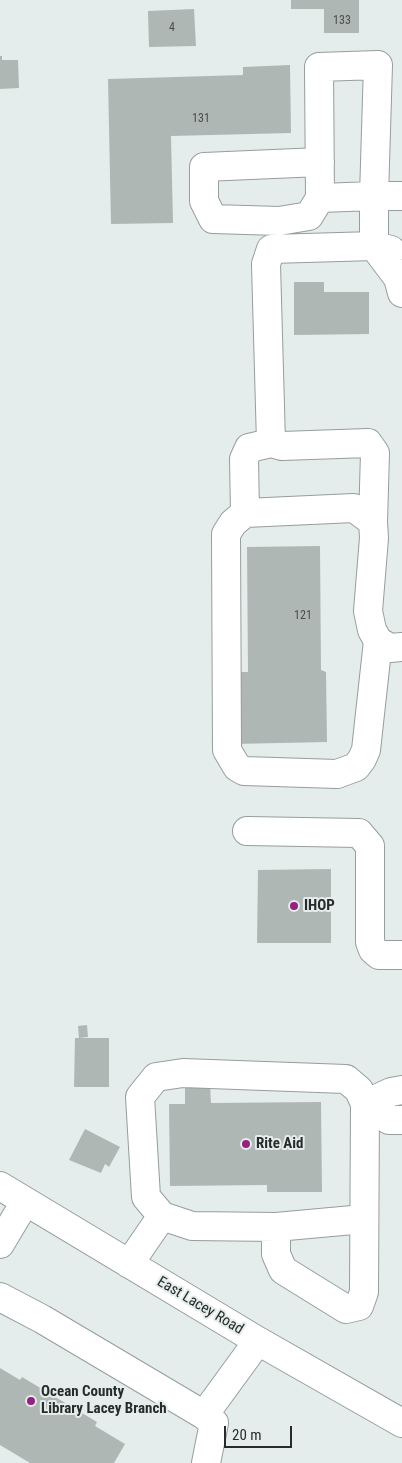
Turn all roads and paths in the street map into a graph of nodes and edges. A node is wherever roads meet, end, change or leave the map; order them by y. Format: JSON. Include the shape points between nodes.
{"nodes":[{"id":1,"x":320,"y":162,"type":"junction"},
{"id":2,"x":374,"y":196,"type":"junction"},
{"id":3,"x":402,"y":196,"type":"edge"},
{"id":4,"x":320,"y":198,"type":"junction"},
{"id":5,"x":374,"y":246,"type":"junction"},
{"id":6,"x":402,"y":253,"type":"edge"},
{"id":7,"x":402,"y":293,"type":"edge"},
{"id":8,"x":271,"y":443,"type":"junction"},
{"id":9,"x":245,"y":514,"type":"junction"},
{"id":10,"x":373,"y":522,"type":"junction"},
{"id":11,"x":390,"y":644,"type":"edge"},
{"id":12,"x":248,"y":831,"type":"dead end"},
{"id":13,"x":402,"y":955,"type":"edge"},
{"id":14,"x":402,"y":1090,"type":"edge"},
{"id":15,"x":365,"y":1104,"type":"junction"},
{"id":16,"x":402,"y":1120,"type":"edge"},
{"id":17,"x":0,"y":1186,"type":"edge"},
{"id":18,"x":25,"y":1202,"type":"junction"},
{"id":19,"x":154,"y":1207,"type":"junction"},
{"id":20,"x":364,"y":1219,"type":"junction"},
{"id":21,"x":276,"y":1227,"type":"junction"},
{"id":22,"x":0,"y":1244,"type":"edge"},
{"id":23,"x":129,"y":1264,"type":"junction"},
{"id":24,"x":0,"y":1297,"type":"edge"},
{"id":25,"x":258,"y":1341,"type":"junction"},
{"id":26,"x":204,"y":1415,"type":"junction"},
{"id":27,"x":402,"y":1423,"type":"edge"},
{"id":28,"x":206,"y":1463,"type":"edge"}],
"edges":[{"from":1,"to":2,"type":"street","via":[[319,67],[378,65]]},
{"from":1,"to":4,"type":"street"},
{"from":1,"to":4,"type":"street","via":[[204,167],[204,201],[213,219],[279,221],[309,216]]},
{"from":2,"to":3,"type":"street"},
{"from":2,"to":4,"type":"street"},
{"from":2,"to":5,"type":"street"},
{"from":5,"to":6,"type":"street"},
{"from":5,"to":7,"type":"street","via":[[398,278]]},
{"from":5,"to":8,"type":"street","via":[[271,249],[266,264]]},
{"from":8,"to":9,"type":"street","via":[[249,448],[244,459]]},
{"from":8,"to":10,"type":"street","via":[[282,446],[368,443],[376,453]]},
{"from":9,"to":10,"type":"street","via":[[354,508]]},
{"from":9,"to":11,"type":"street","via":[[233,522],[226,534],[227,750],[238,767],[244,771],[337,774],[356,767],[366,750]]},
{"from":10,"to":11,"type":"street","via":[[368,611],[372,630]]},
{"from":12,"to":13,"type":"street","via":[[360,833],[370,846],[370,942],[379,955]]},
{"from":14,"to":15,"type":"street"},
{"from":15,"to":16,"type":"street","via":[[389,1120]]},
{"from":15,"to":19,"type":"street","via":[[360,1090],[346,1079],[183,1074],[156,1077],[140,1097]]},
{"from":15,"to":20,"type":"street"},
{"from":17,"to":18,"type":"street","name":"East Lacey Road"},
{"from":18,"to":22,"type":"street"},
{"from":18,"to":23,"type":"street","name":"East Lacey Road"},
{"from":19,"to":21,"type":"street","via":[[192,1226]]},
{"from":19,"to":23,"type":"street"},
{"from":20,"to":21,"type":"street"},
{"from":20,"to":21,"type":"street","via":[[364,1292],[359,1306],[346,1309],[283,1270],[276,1254]]},
{"from":23,"to":25,"type":"street","name":"East Lacey Road"},
{"from":24,"to":26,"type":"street"},
{"from":25,"to":26,"type":"street"},
{"from":25,"to":27,"type":"street","name":"East Lacey Road"},
{"from":26,"to":28,"type":"street","via":[[214,1423]]}]}
